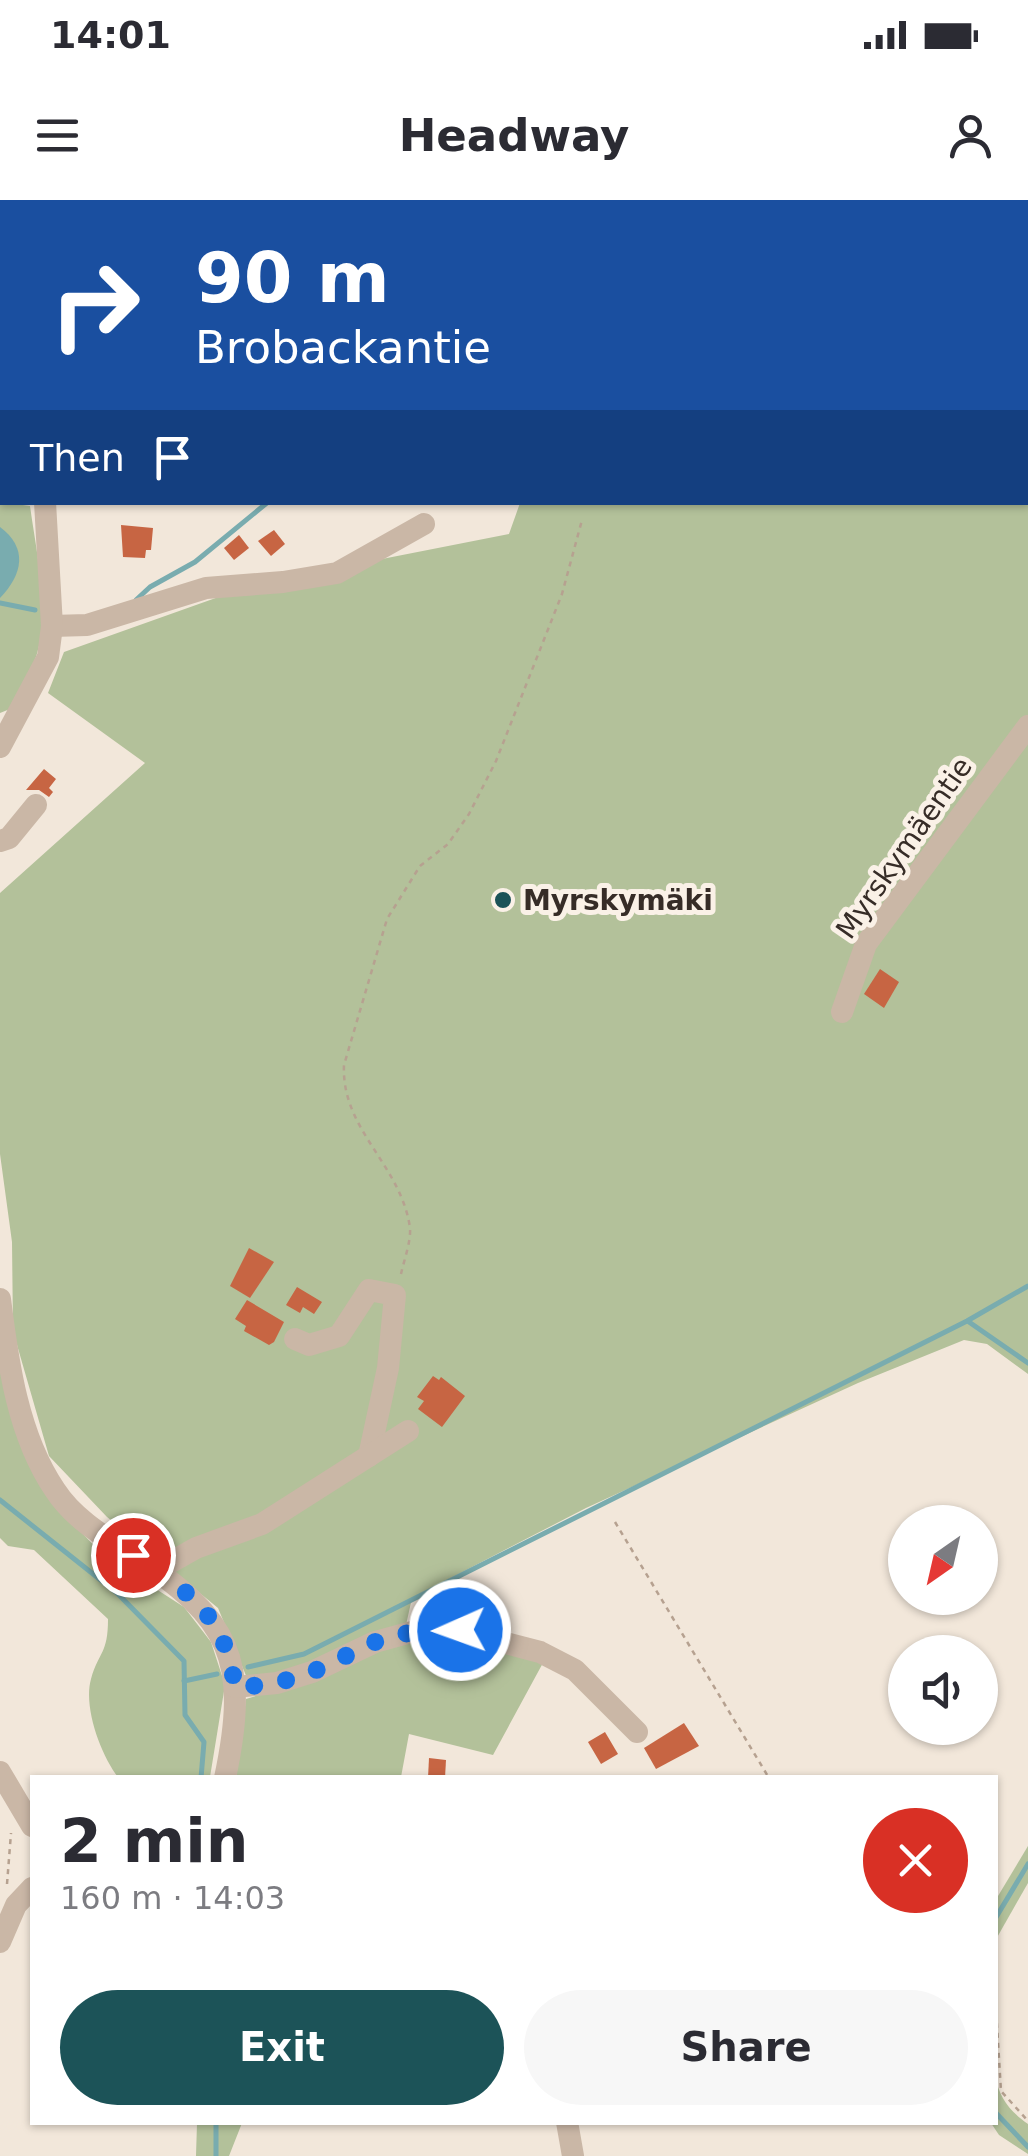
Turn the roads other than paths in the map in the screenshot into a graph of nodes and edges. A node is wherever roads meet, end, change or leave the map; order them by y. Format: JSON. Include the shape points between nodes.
{"nodes":[{"id":1,"x":45,"y":505,"type":"edge"},
{"id":2,"x":424,"y":524,"type":"dead end"},
{"id":3,"x":52,"y":626,"type":"junction"},
{"id":4,"x":1028,"y":726,"type":"edge"},
{"id":5,"x":0,"y":747,"type":"edge"},
{"id":6,"x":36,"y":805,"type":"dead end"},
{"id":7,"x":0,"y":842,"type":"edge"},
{"id":8,"x":842,"y":1012,"type":"dead end"},
{"id":9,"x":0,"y":1300,"type":"edge"},
{"id":10,"x":295,"y":1339,"type":"dead end"},
{"id":11,"x":408,"y":1431,"type":"dead end"},
{"id":12,"x":369,"y":1456,"type":"junction"},
{"id":13,"x":157,"y":1570,"type":"junction"},
{"id":14,"x":235,"y":1688,"type":"junction"},
{"id":15,"x":636,"y":1732,"type":"dead end"},
{"id":16,"x":0,"y":1772,"type":"edge"},
{"id":17,"x":226,"y":1775,"type":"edge"},
{"id":18,"x":22,"y":1830,"type":"edge"},
{"id":19,"x":30,"y":1890,"type":"edge"},
{"id":20,"x":0,"y":1942,"type":"edge"},
{"id":21,"x":568,"y":2125,"type":"edge"},
{"id":22,"x":573,"y":2156,"type":"edge"}],
"edges":[{"from":1,"to":3,"type":"street"},
{"from":2,"to":3,"type":"street","via":[[337,572],[206,588],[87,625]]},
{"from":3,"to":5,"type":"street","via":[[39,679]]},
{"from":4,"to":8,"type":"street","name":"Myrskymäentie","via":[[866,944]]},
{"from":6,"to":7,"type":"street"},
{"from":9,"to":13,"type":"street","via":[[20,1408],[56,1492],[81,1520]]},
{"from":10,"to":12,"type":"street","via":[[309,1345],[339,1336],[369,1290],[396,1295]]},
{"from":11,"to":12,"type":"street"},
{"from":12,"to":13,"type":"street","via":[[262,1524]]},
{"from":13,"to":14,"type":"street","via":[[201,1605],[222,1633]]},
{"from":14,"to":15,"type":"street","via":[[312,1672],[419,1630],[460,1630],[540,1652],[575,1670]]},
{"from":14,"to":17,"type":"street"},
{"from":16,"to":18,"type":"street"},
{"from":19,"to":20,"type":"street"},
{"from":21,"to":22,"type":"street"}]}
